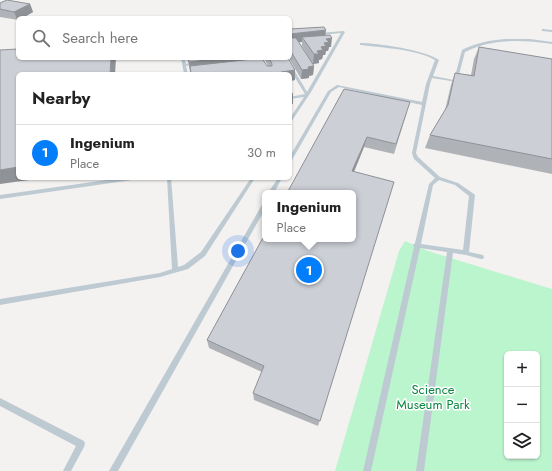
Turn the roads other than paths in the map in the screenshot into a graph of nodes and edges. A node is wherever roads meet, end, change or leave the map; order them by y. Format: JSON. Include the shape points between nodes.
{"nodes":[{"id":1,"x":543,"y":30,"type":"dead end"},
{"id":2,"x":552,"y":31,"type":"edge"},
{"id":3,"x":312,"y":34,"type":"edge"},
{"id":4,"x":337,"y":41,"type":"junction"},
{"id":5,"x":331,"y":42,"type":"edge"},
{"id":6,"x":552,"y":43,"type":"edge"},
{"id":7,"x":361,"y":44,"type":"dead end"},
{"id":8,"x":183,"y":60,"type":"edge"},
{"id":9,"x":286,"y":60,"type":"edge"},
{"id":10,"x":199,"y":63,"type":"edge"},
{"id":11,"x":184,"y":65,"type":"junction"},
{"id":12,"x":314,"y":70,"type":"edge"},
{"id":13,"x":186,"y":72,"type":"edge"},
{"id":14,"x":318,"y":76,"type":"junction"},
{"id":15,"x":432,"y":76,"type":"junction"},
{"id":16,"x":307,"y":95,"type":"junction"},
{"id":17,"x":292,"y":98,"type":"edge"},
{"id":18,"x":424,"y":104,"type":"junction"},
{"id":19,"x":292,"y":118,"type":"edge"},
{"id":20,"x":292,"y":157,"type":"edge"},
{"id":21,"x":438,"y":178,"type":"junction"},
{"id":22,"x":118,"y":180,"type":"edge"},
{"id":23,"x":169,"y":180,"type":"edge"},
{"id":24,"x":252,"y":180,"type":"edge"},
{"id":25,"x":279,"y":180,"type":"edge"},
{"id":26,"x":273,"y":190,"type":"edge"},
{"id":27,"x":0,"y":197,"type":"edge"},
{"id":28,"x":262,"y":209,"type":"edge"},
{"id":29,"x":416,"y":245,"type":"junction"},
{"id":30,"x":450,"y":251,"type":"junction"},
{"id":31,"x":466,"y":253,"type":"junction"},
{"id":32,"x":481,"y":257,"type":"dead end"},
{"id":33,"x":175,"y":270,"type":"junction"},
{"id":34,"x":0,"y":302,"type":"edge"},
{"id":35,"x":0,"y":402,"type":"edge"},
{"id":36,"x":68,"y":471,"type":"edge"},
{"id":37,"x":113,"y":471,"type":"edge"},
{"id":38,"x":368,"y":471,"type":"edge"},
{"id":39,"x":420,"y":471,"type":"edge"}],
"edges":[{"from":1,"to":2,"type":"lane"},
{"from":3,"to":4,"type":"lane","via":[[343,32]]},
{"from":4,"to":5,"type":"lane"},
{"from":4,"to":14,"type":"lane"},
{"from":6,"to":15,"type":"lane","via":[[510,40],[472,46],[464,51],[456,81]]},
{"from":7,"to":15,"type":"lane","via":[[434,57],[437,60]]},
{"from":8,"to":11,"type":"lane"},
{"from":9,"to":16,"type":"lane"},
{"from":10,"to":11,"type":"lane"},
{"from":11,"to":13,"type":"lane"},
{"from":12,"to":14,"type":"lane"},
{"from":14,"to":16,"type":"lane"},
{"from":15,"to":18,"type":"lane"},
{"from":16,"to":17,"type":"lane"},
{"from":16,"to":19,"type":"lane"},
{"from":18,"to":20,"type":"lane","via":[[338,86],[330,91]]},
{"from":18,"to":21,"type":"lane","via":[[414,153],[416,158]]},
{"from":21,"to":29,"type":"lane","via":[[430,184]]},
{"from":21,"to":31,"type":"lane","via":[[450,180],[472,195]]},
{"from":22,"to":27,"type":"lane"},
{"from":23,"to":33,"type":"lane"},
{"from":24,"to":33,"type":"lane","via":[[203,254],[186,267]]},
{"from":25,"to":26,"type":"lane"},
{"from":28,"to":37,"type":"lane"},
{"from":29,"to":30,"type":"lane"},
{"from":29,"to":38,"type":"lane"},
{"from":30,"to":31,"type":"lane"},
{"from":30,"to":39,"type":"lane"},
{"from":31,"to":32,"type":"lane"},
{"from":33,"to":34,"type":"lane","via":[[160,275]]},
{"from":35,"to":36,"type":"lane","via":[[81,444]]}]}
